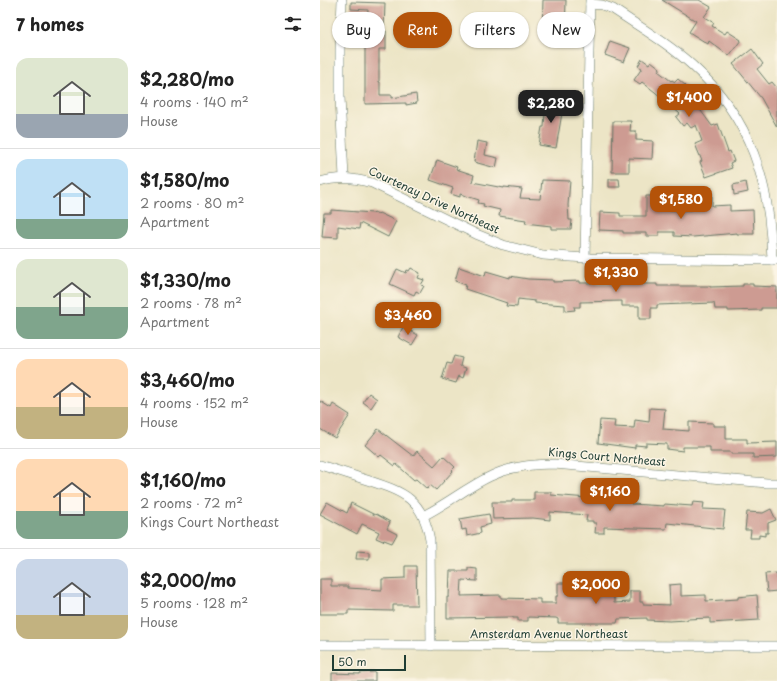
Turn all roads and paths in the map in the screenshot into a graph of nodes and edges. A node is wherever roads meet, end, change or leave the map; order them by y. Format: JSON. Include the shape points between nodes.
{"nodes":[{"id":1,"x":342,"y":0,"type":"edge"},
{"id":2,"x":590,"y":2,"type":"edge"},
{"id":3,"x":344,"y":177,"type":"junction"},
{"id":4,"x":320,"y":182,"type":"edge"},
{"id":5,"x":585,"y":258,"type":"junction"},
{"id":6,"x":775,"y":260,"type":"edge"},
{"id":7,"x":320,"y":465,"type":"edge"},
{"id":8,"x":777,"y":483,"type":"edge"},
{"id":9,"x":423,"y":516,"type":"junction"},
{"id":10,"x":320,"y":645,"type":"edge"},
{"id":11,"x":431,"y":646,"type":"junction"},
{"id":12,"x":777,"y":646,"type":"edge"}],
"edges":[{"from":1,"to":3,"type":"street","via":[[340,97]]},
{"from":2,"to":5,"type":"street"},
{"from":2,"to":6,"type":"street","via":[[613,9],[676,53],[705,78],[727,104],[747,137],[761,172]]},
{"from":3,"to":4,"type":"street","name":"Courtenay Drive Northeast"},
{"from":3,"to":5,"type":"street","name":"Courtenay Drive Northeast","via":[[372,183],[503,245],[543,255]]},
{"from":5,"to":6,"type":"street","name":"Courtenay Drive Northeast"},
{"from":7,"to":9,"type":"street","via":[[395,489],[412,500]]},
{"from":8,"to":9,"type":"street","name":"Kings Court Northeast","via":[[535,464],[492,475]]},
{"from":9,"to":11,"type":"street","via":[[430,540]]},
{"from":10,"to":11,"type":"street","name":"Amsterdam Avenue Northeast"},
{"from":11,"to":12,"type":"street","name":"Amsterdam Avenue Northeast"}]}
